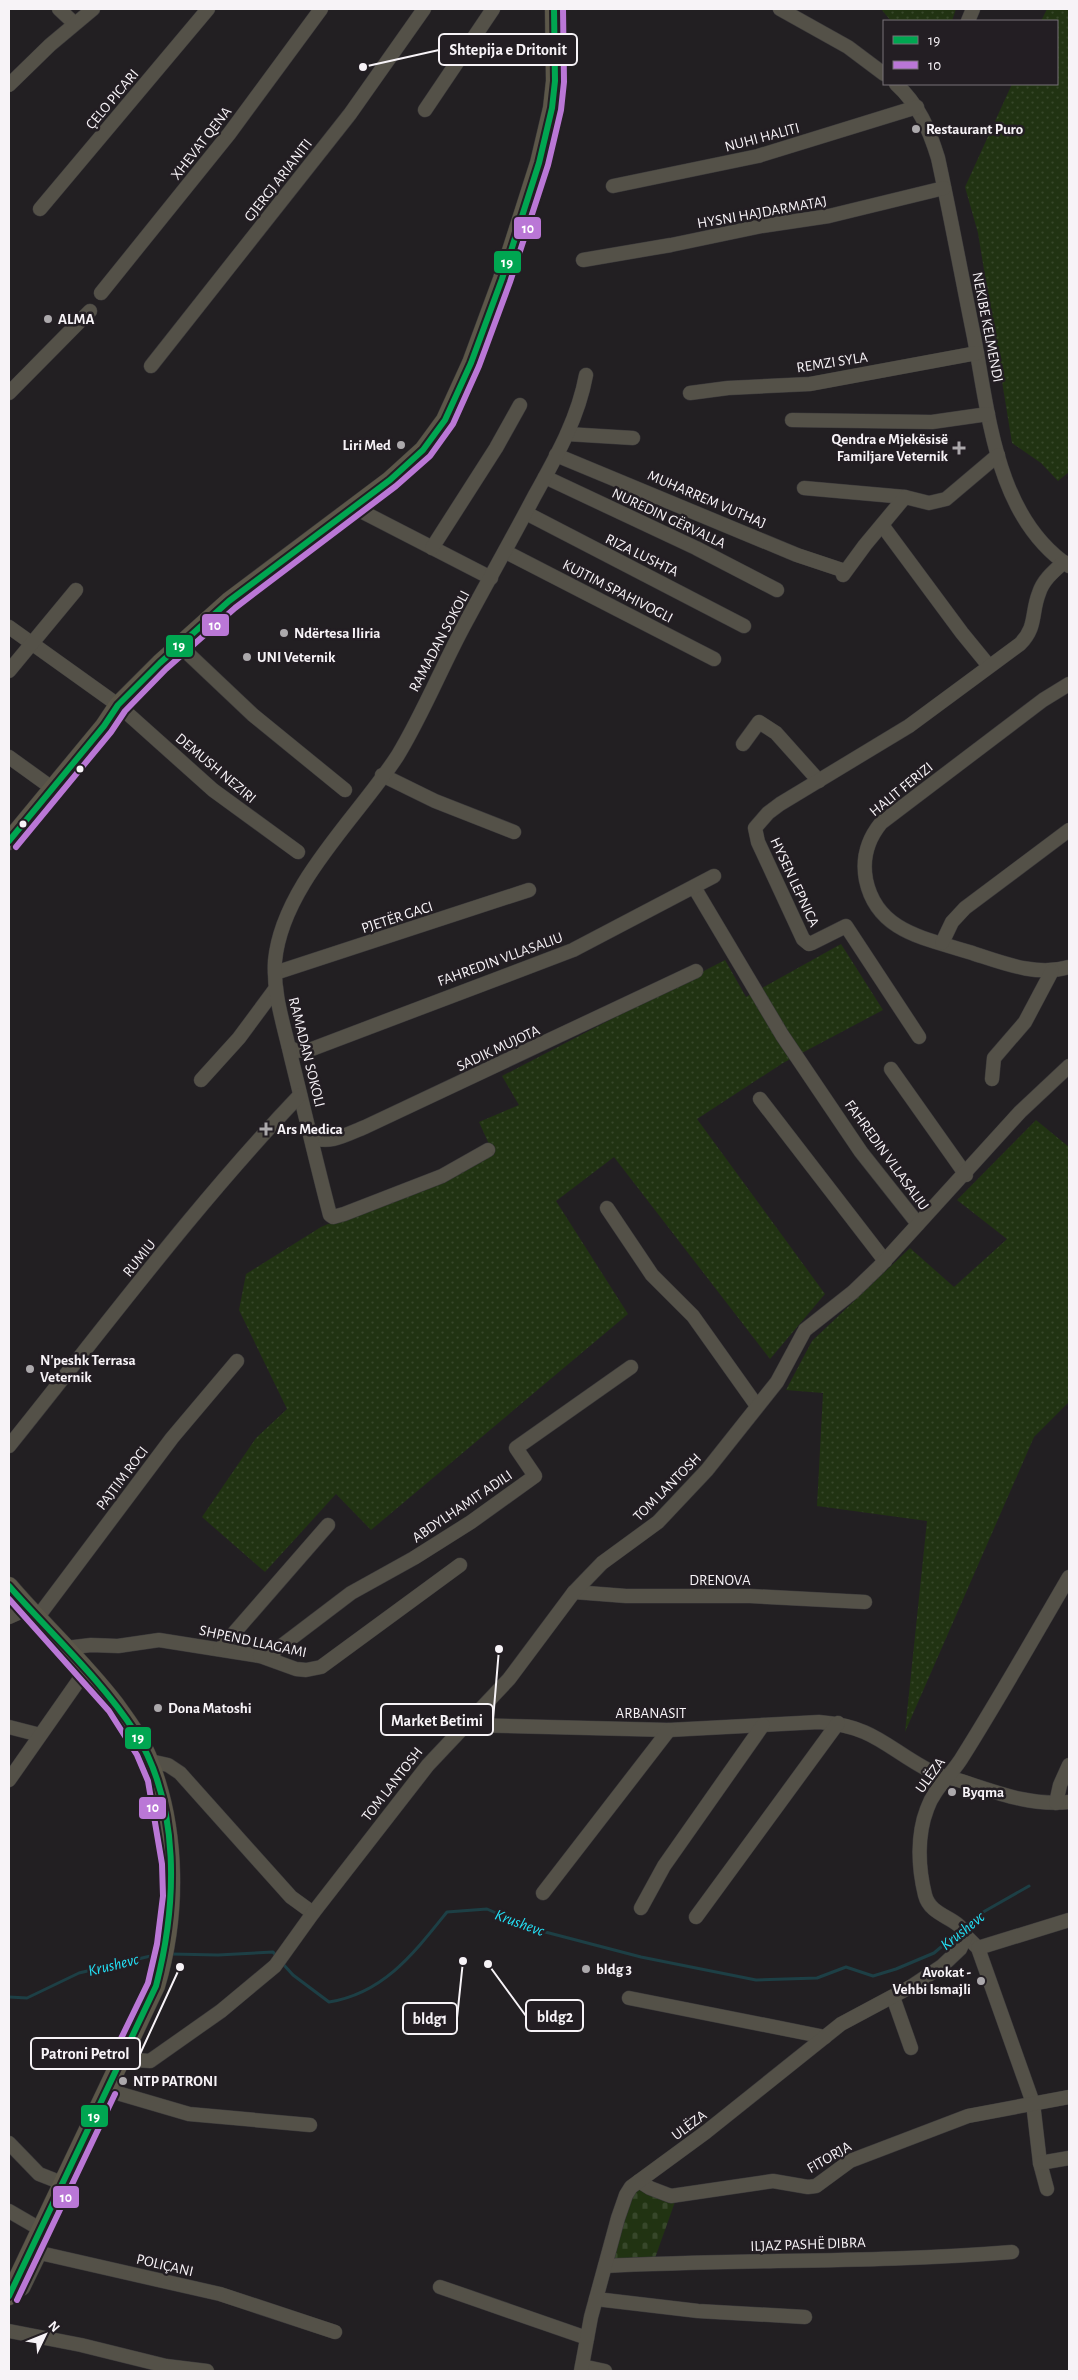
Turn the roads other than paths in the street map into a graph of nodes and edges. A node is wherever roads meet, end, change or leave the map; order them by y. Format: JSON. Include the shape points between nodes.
{"nodes":[{"id":1,"x":59,"y":9,"type":"edge"},
{"id":2,"x":93,"y":9,"type":"edge"},
{"id":3,"x":208,"y":9,"type":"edge"},
{"id":4,"x":321,"y":9,"type":"edge"},
{"id":5,"x":424,"y":9,"type":"edge"},
{"id":6,"x":493,"y":9,"type":"edge"},
{"id":7,"x":554,"y":9,"type":"edge"},
{"id":8,"x":780,"y":9,"type":"edge"},
{"id":9,"x":74,"y":23,"type":"junction"},
{"id":10,"x":883,"y":72,"type":"edge"},
{"id":11,"x":9,"y":85,"type":"edge"},
{"id":12,"x":897,"y":85,"type":"edge"},
{"id":13,"x":917,"y":107,"type":"junction"},
{"id":14,"x":425,"y":110,"type":"dead end"},
{"id":15,"x":613,"y":186,"type":"dead end"},
{"id":16,"x":944,"y":188,"type":"junction"},
{"id":17,"x":40,"y":209,"type":"dead end"},
{"id":18,"x":583,"y":260,"type":"dead end"},
{"id":19,"x":101,"y":293,"type":"dead end"},
{"id":20,"x":90,"y":311,"type":"dead end"},
{"id":21,"x":977,"y":353,"type":"junction"},
{"id":22,"x":151,"y":366,"type":"dead end"},
{"id":23,"x":586,"y":375,"type":"dead end"},
{"id":24,"x":9,"y":392,"type":"edge"},
{"id":25,"x":690,"y":393,"type":"dead end"},
{"id":26,"x":520,"y":405,"type":"dead end"},
{"id":27,"x":988,"y":414,"type":"junction"},
{"id":28,"x":792,"y":420,"type":"dead end"},
{"id":29,"x":567,"y":434,"type":"junction"},
{"id":30,"x":633,"y":438,"type":"dead end"},
{"id":31,"x":556,"y":455,"type":"junction"},
{"id":32,"x":998,"y":456,"type":"junction"},
{"id":33,"x":545,"y":477,"type":"junction"},
{"id":34,"x":804,"y":488,"type":"dead end"},
{"id":35,"x":905,"y":497,"type":"junction"},
{"id":36,"x":355,"y":508,"type":"junction"},
{"id":37,"x":526,"y":513,"type":"junction"},
{"id":38,"x":882,"y":525,"type":"junction"},
{"id":39,"x":432,"y":548,"type":"junction"},
{"id":40,"x":506,"y":552,"type":"junction"},
{"id":41,"x":1066,"y":564,"type":"edge"},
{"id":42,"x":491,"y":578,"type":"junction"},
{"id":43,"x":76,"y":590,"type":"dead end"},
{"id":44,"x":777,"y":590,"type":"dead end"},
{"id":45,"x":744,"y":626,"type":"dead end"},
{"id":46,"x":9,"y":627,"type":"edge"},
{"id":47,"x":33,"y":642,"type":"junction"},
{"id":48,"x":179,"y":645,"type":"junction"},
{"id":49,"x":714,"y":659,"type":"dead end"},
{"id":50,"x":989,"y":666,"type":"junction"},
{"id":51,"x":9,"y":671,"type":"edge"},
{"id":52,"x":1069,"y":684,"type":"edge"},
{"id":53,"x":118,"y":705,"type":"junction"},
{"id":54,"x":743,"y":744,"type":"dead end"},
{"id":55,"x":9,"y":757,"type":"edge"},
{"id":56,"x":382,"y":776,"type":"junction"},
{"id":57,"x":819,"y":781,"type":"junction"},
{"id":58,"x":52,"y":788,"type":"junction"},
{"id":59,"x":344,"y":790,"type":"dead end"},
{"id":60,"x":1069,"y":830,"type":"edge"},
{"id":61,"x":514,"y":832,"type":"dead end"},
{"id":62,"x":9,"y":841,"type":"edge"},
{"id":63,"x":298,"y":852,"type":"dead end"},
{"id":64,"x":714,"y":876,"type":"dead end"},
{"id":65,"x":694,"y":887,"type":"junction"},
{"id":66,"x":529,"y":890,"type":"dead end"},
{"id":67,"x":942,"y":943,"type":"junction"},
{"id":68,"x":1069,"y":967,"type":"edge"},
{"id":69,"x":696,"y":971,"type":"dead end"},
{"id":70,"x":1052,"y":971,"type":"junction"},
{"id":71,"x":276,"y":973,"type":"junction"},
{"id":72,"x":276,"y":988,"type":"junction"},
{"id":73,"x":919,"y":1037,"type":"dead end"},
{"id":74,"x":289,"y":1047,"type":"junction"},
{"id":75,"x":1069,"y":1066,"type":"edge"},
{"id":76,"x":891,"y":1069,"type":"dead end"},
{"id":77,"x":992,"y":1079,"type":"dead end"},
{"id":78,"x":201,"y":1080,"type":"dead end"},
{"id":79,"x":300,"y":1095,"type":"junction"},
{"id":80,"x":760,"y":1099,"type":"dead end"},
{"id":81,"x":778,"y":1133,"type":"dead end"},
{"id":82,"x":312,"y":1137,"type":"junction"},
{"id":83,"x":488,"y":1150,"type":"dead end"},
{"id":84,"x":966,"y":1175,"type":"junction"},
{"id":85,"x":607,"y":1208,"type":"dead end"},
{"id":86,"x":918,"y":1224,"type":"junction"},
{"id":87,"x":882,"y":1264,"type":"junction"},
{"id":88,"x":237,"y":1361,"type":"dead end"},
{"id":89,"x":631,"y":1368,"type":"dead end"},
{"id":90,"x":758,"y":1406,"type":"junction"},
{"id":91,"x":9,"y":1446,"type":"edge"},
{"id":92,"x":328,"y":1525,"type":"dead end"},
{"id":93,"x":460,"y":1565,"type":"dead end"},
{"id":94,"x":1069,"y":1577,"type":"edge"},
{"id":95,"x":9,"y":1586,"type":"edge"},
{"id":96,"x":574,"y":1592,"type":"junction"},
{"id":97,"x":865,"y":1602,"type":"dead end"},
{"id":98,"x":33,"y":1613,"type":"junction"},
{"id":99,"x":9,"y":1617,"type":"edge"},
{"id":100,"x":66,"y":1648,"type":"junction"},
{"id":101,"x":220,"y":1649,"type":"junction"},
{"id":102,"x":260,"y":1656,"type":"junction"},
{"id":103,"x":86,"y":1670,"type":"junction"},
{"id":104,"x":838,"y":1723,"type":"junction"},
{"id":105,"x":464,"y":1724,"type":"junction"},
{"id":106,"x":763,"y":1725,"type":"junction"},
{"id":107,"x":9,"y":1727,"type":"edge"},
{"id":108,"x":669,"y":1730,"type":"junction"},
{"id":109,"x":40,"y":1735,"type":"junction"},
{"id":110,"x":150,"y":1761,"type":"junction"},
{"id":111,"x":1069,"y":1765,"type":"edge"},
{"id":112,"x":948,"y":1777,"type":"junction"},
{"id":113,"x":9,"y":1780,"type":"edge"},
{"id":114,"x":1063,"y":1802,"type":"edge"},
{"id":115,"x":544,"y":1893,"type":"dead end"},
{"id":116,"x":641,"y":1908,"type":"dead end"},
{"id":117,"x":313,"y":1913,"type":"junction"},
{"id":118,"x":696,"y":1918,"type":"dead end"},
{"id":119,"x":1069,"y":1920,"type":"edge"},
{"id":120,"x":963,"y":1930,"type":"junction"},
{"id":121,"x":978,"y":1948,"type":"junction"},
{"id":122,"x":893,"y":1997,"type":"junction"},
{"id":123,"x":628,"y":1998,"type":"dead end"},
{"id":124,"x":825,"y":2036,"type":"junction"},
{"id":125,"x":911,"y":2048,"type":"dead end"},
{"id":126,"x":121,"y":2059,"type":"junction"},
{"id":127,"x":107,"y":2090,"type":"junction"},
{"id":128,"x":1069,"y":2096,"type":"edge"},
{"id":129,"x":1033,"y":2103,"type":"junction"},
{"id":130,"x":310,"y":2125,"type":"dead end"},
{"id":131,"x":9,"y":2143,"type":"edge"},
{"id":132,"x":1069,"y":2158,"type":"edge"},
{"id":133,"x":1040,"y":2162,"type":"junction"},
{"id":134,"x":639,"y":2181,"type":"junction"},
{"id":135,"x":62,"y":2183,"type":"junction"},
{"id":136,"x":1047,"y":2189,"type":"dead end"},
{"id":137,"x":9,"y":2211,"type":"edge"},
{"id":138,"x":40,"y":2229,"type":"junction"},
{"id":139,"x":1012,"y":2252,"type":"dead end"},
{"id":140,"x":605,"y":2266,"type":"junction"},
{"id":141,"x":14,"y":2270,"type":"edge"},
{"id":142,"x":440,"y":2286,"type":"dead end"},
{"id":143,"x":9,"y":2297,"type":"edge"},
{"id":144,"x":596,"y":2299,"type":"junction"},
{"id":145,"x":805,"y":2317,"type":"dead end"},
{"id":146,"x":9,"y":2331,"type":"edge"},
{"id":147,"x":335,"y":2332,"type":"dead end"},
{"id":148,"x":587,"y":2338,"type":"junction"},
{"id":149,"x":582,"y":2369,"type":"edge"},
{"id":150,"x":207,"y":2371,"type":"edge"},
{"id":151,"x":605,"y":2371,"type":"edge"}],
"edges":[{"from":1,"to":9,"type":"street"},
{"from":2,"to":9,"type":"street"},
{"from":3,"to":17,"type":"street","name":"ÇELO PICARI"},
{"from":4,"to":19,"type":"street","name":"XHEVAT QENA","via":[[228,134]]},
{"from":5,"to":22,"type":"street","name":"GJERGJ ARIANITI","via":[[350,114]]},
{"from":6,"to":14,"type":"street"},
{"from":7,"to":36,"type":"main road","via":[[555,81],[546,136],[502,279],[471,363],[454,404],[435,435],[411,462]]},
{"from":8,"to":10,"type":"street","via":[[848,47]]},
{"from":9,"to":11,"type":"street"},
{"from":12,"to":13,"type":"street","name":"NEKIBE KELMENDI"},
{"from":13,"to":15,"type":"street","name":"NUHI HALITI","via":[[758,156]]},
{"from":13,"to":16,"type":"street","name":"NEKIBE KELMENDI","via":[[931,137]]},
{"from":16,"to":18,"type":"street","name":"HYSNI HAJDARMATAJ","via":[[829,216]]},
{"from":16,"to":21,"type":"street","name":"NEKIBE KELMENDI"},
{"from":20,"to":24,"type":"street"},
{"from":21,"to":25,"type":"street","name":"REMZI SYLA","via":[[810,384]]},
{"from":21,"to":27,"type":"street","name":"NEKIBE KELMENDI"},
{"from":23,"to":29,"type":"street","name":"RAMADAN SOKOLI"},
{"from":26,"to":39,"type":"street"},
{"from":27,"to":28,"type":"street","via":[[932,422]]},
{"from":27,"to":32,"type":"street","name":"NEKIBE KELMENDI"},
{"from":29,"to":30,"type":"street"},
{"from":29,"to":31,"type":"street","name":"RAMADAN SOKOLI"},
{"from":31,"to":33,"type":"street","name":"RAMADAN SOKOLI"},
{"from":31,"to":38,"type":"street","name":"MUHARREM VUTHAJ","via":[[844,573]]},
{"from":32,"to":35,"type":"street","via":[[946,499],[930,503]]},
{"from":32,"to":41,"type":"street","name":"NEKIBE KELMENDI","via":[[1032,528]]},
{"from":33,"to":37,"type":"street","name":"RAMADAN SOKOLI"},
{"from":33,"to":44,"type":"street","name":"NUREDIN GËRVALLA"},
{"from":34,"to":35,"type":"street"},
{"from":35,"to":38,"type":"street","name":"MUHARREM VUTHAJ"},
{"from":36,"to":39,"type":"street"},
{"from":36,"to":48,"type":"main road","via":[[229,602]]},
{"from":37,"to":40,"type":"street","name":"RAMADAN SOKOLI"},
{"from":37,"to":45,"type":"street","name":"RIZA LUSHTA"},
{"from":38,"to":50,"type":"street"},
{"from":39,"to":42,"type":"street"},
{"from":40,"to":42,"type":"street","name":"RAMADAN SOKOLI"},
{"from":40,"to":49,"type":"street","name":"KUJTIM SPAHIVOGLI"},
{"from":41,"to":50,"type":"street","name":"HYSEN LEPNICA","via":[[1048,577],[1039,592],[1028,636]]},
{"from":42,"to":56,"type":"street","name":"RAMADAN SOKOLI","via":[[440,670],[398,756]]},
{"from":43,"to":47,"type":"street"},
{"from":46,"to":47,"type":"street","name":"DEMUSH NEZIRI"},
{"from":47,"to":51,"type":"street"},
{"from":47,"to":53,"type":"street","name":"DEMUSH NEZIRI"},
{"from":48,"to":53,"type":"main road"},
{"from":48,"to":59,"type":"street","via":[[252,715]]},
{"from":50,"to":57,"type":"street","name":"HYSEN LEPNICA","via":[[909,726]]},
{"from":52,"to":67,"type":"street","name":"HALIT FERIZI","via":[[891,814],[874,832],[866,850],[865,874],[878,911],[897,926]]},
{"from":53,"to":58,"type":"main road"},
{"from":53,"to":63,"type":"street","name":"DEMUSH NEZIRI","via":[[213,790]]},
{"from":54,"to":57,"type":"street","via":[[759,722],[776,733]]},
{"from":55,"to":58,"type":"street"},
{"from":56,"to":61,"type":"street","via":[[435,802]]},
{"from":56,"to":71,"type":"street","name":"RAMADAN SOKOLI","via":[[302,887],[283,928],[276,953]]},
{"from":57,"to":73,"type":"street","name":"HYSEN LEPNICA","via":[[780,804],[758,823],[755,828],[758,842],[803,939],[809,944],[846,926]]},
{"from":58,"to":62,"type":"main road"},
{"from":60,"to":67,"type":"street","via":[[964,908],[952,922]]},
{"from":64,"to":65,"type":"street","name":"FAHREDIN VLLASALIU"},
{"from":65,"to":74,"type":"street","name":"FAHREDIN VLLASALIU","via":[[573,950],[534,966],[312,1049],[296,1051]]},
{"from":65,"to":86,"type":"street","name":"FAHREDIN VLLASALIU","via":[[782,1036],[861,1152]]},
{"from":66,"to":71,"type":"street","name":"PJETËR GACI"},
{"from":67,"to":70,"type":"street","name":"HALIT FERIZI","via":[[1023,968]]},
{"from":68,"to":70,"type":"street","name":"HALIT FERIZI"},
{"from":69,"to":82,"type":"street","name":"SADIK MUJOTA","via":[[365,1127],[332,1140]]},
{"from":70,"to":77,"type":"street","via":[[1025,1022],[994,1058]]},
{"from":71,"to":72,"type":"street","name":"RAMADAN SOKOLI"},
{"from":72,"to":74,"type":"street","name":"RAMADAN SOKOLI"},
{"from":72,"to":78,"type":"street","via":[[239,1038]]},
{"from":74,"to":79,"type":"street","name":"RAMADAN SOKOLI"},
{"from":75,"to":84,"type":"street","name":"TOM LANTOSH","via":[[1020,1112]]},
{"from":76,"to":84,"type":"street"},
{"from":79,"to":82,"type":"street","name":"RAMADAN SOKOLI"},
{"from":79,"to":91,"type":"street","name":"RUMIU","via":[[218,1187]]},
{"from":80,"to":87,"type":"street"},
{"from":81,"to":87,"type":"street"},
{"from":82,"to":83,"type":"street","name":"RAMADAN SOKOLI","via":[[330,1215],[344,1214],[442,1176]]},
{"from":84,"to":86,"type":"street","name":"TOM LANTOSH"},
{"from":85,"to":90,"type":"street","via":[[652,1275],[693,1316]]},
{"from":86,"to":87,"type":"street","name":"TOM LANTOSH"},
{"from":87,"to":90,"type":"street","name":"TOM LANTOSH","via":[[805,1330],[777,1382]]},
{"from":88,"to":98,"type":"street","name":"PAJTIM ROCI"},
{"from":89,"to":102,"type":"street","name":"ABDYLHAMIT ADILI","via":[[516,1448],[535,1476],[454,1532],[351,1593],[276,1650]]},
{"from":90,"to":96,"type":"street","name":"TOM LANTOSH","via":[[675,1506],[602,1564]]},
{"from":92,"to":101,"type":"street"},
{"from":93,"to":102,"type":"street","name":"SHPEND LLAGAMI","via":[[320,1667],[296,1669]]},
{"from":94,"to":112,"type":"street","name":"ULËZA","via":[[963,1758]]},
{"from":95,"to":98,"type":"main road"},
{"from":96,"to":97,"type":"street","name":"DRENOVA"},
{"from":96,"to":105,"type":"street","name":"TOM LANTOSH","via":[[508,1678]]},
{"from":98,"to":99,"type":"street"},
{"from":98,"to":100,"type":"main road"},
{"from":100,"to":101,"type":"street","name":"SHPEND LLAGAMI","via":[[159,1640]]},
{"from":100,"to":103,"type":"main road"},
{"from":101,"to":102,"type":"street","name":"SHPEND LLAGAMI"},
{"from":103,"to":109,"type":"street"},
{"from":103,"to":110,"type":"main road","via":[[116,1706]]},
{"from":104,"to":106,"type":"street","name":"ARBANASIT"},
{"from":104,"to":112,"type":"street","name":"ARBANASIT","via":[[878,1737],[922,1766]]},
{"from":104,"to":118,"type":"street"},
{"from":105,"to":108,"type":"street","name":"ARBANASIT"},
{"from":105,"to":117,"type":"street","name":"TOM LANTOSH","via":[[428,1765]]},
{"from":106,"to":108,"type":"street","name":"ARBANASIT"},
{"from":106,"to":116,"type":"street","via":[[668,1859]]},
{"from":107,"to":109,"type":"street"},
{"from":108,"to":115,"type":"street"},
{"from":109,"to":113,"type":"street"},
{"from":110,"to":117,"type":"street","via":[[180,1772],[291,1897]]},
{"from":110,"to":126,"type":"main road","via":[[172,1863],[172,1896],[160,1972]]},
{"from":111,"to":114,"type":"street","name":"ARBANASIT","via":[[1060,1785]]},
{"from":112,"to":114,"type":"street","name":"ARBANASIT","via":[[1022,1800]]},
{"from":112,"to":120,"type":"street","name":"ULËZA","via":[[931,1798],[924,1818],[920,1843],[921,1871],[930,1907]]},
{"from":117,"to":126,"type":"street","name":"TOM LANTOSH","via":[[279,1961],[221,2011],[150,2061]]},
{"from":119,"to":121,"type":"street"},
{"from":120,"to":121,"type":"street"},
{"from":120,"to":122,"type":"street","name":"ULËZA","via":[[960,1949],[942,1966]]},
{"from":121,"to":129,"type":"street"},
{"from":122,"to":124,"type":"street","name":"ULËZA","via":[[856,2014]]},
{"from":122,"to":125,"type":"street"},
{"from":123,"to":124,"type":"street"},
{"from":124,"to":134,"type":"street","name":"ULËZA"},
{"from":126,"to":127,"type":"main road"},
{"from":127,"to":130,"type":"street","via":[[189,2114]]},
{"from":127,"to":135,"type":"main road"},
{"from":128,"to":129,"type":"street","name":"FITORJA"},
{"from":129,"to":133,"type":"street"},
{"from":129,"to":134,"type":"street","name":"FITORJA","via":[[968,2116],[859,2157],[816,2186],[773,2181],[671,2196]]},
{"from":131,"to":135,"type":"street","via":[[39,2174]]},
{"from":132,"to":133,"type":"street"},
{"from":133,"to":136,"type":"street"},
{"from":134,"to":140,"type":"street","name":"ULËZA","via":[[631,2187],[622,2203]]},
{"from":135,"to":138,"type":"main road"},
{"from":137,"to":138,"type":"street"},
{"from":138,"to":141,"type":"main road"},
{"from":139,"to":140,"type":"street","name":"ILJAZ PASHË DIBRA","via":[[922,2258]]},
{"from":140,"to":144,"type":"street","name":"ULËZA"},
{"from":141,"to":143,"type":"main road"},
{"from":142,"to":148,"type":"street"},
{"from":143,"to":147,"type":"street","name":"POLIÇANI","via":[[24,2288],[40,2253],[220,2294]]},
{"from":144,"to":145,"type":"street","via":[[698,2311]]},
{"from":144,"to":148,"type":"street","name":"ULËZA"},
{"from":146,"to":150,"type":"street","via":[[166,2366]]},
{"from":148,"to":149,"type":"street","name":"ULËZA"},
{"from":149,"to":151,"type":"street"}]}
